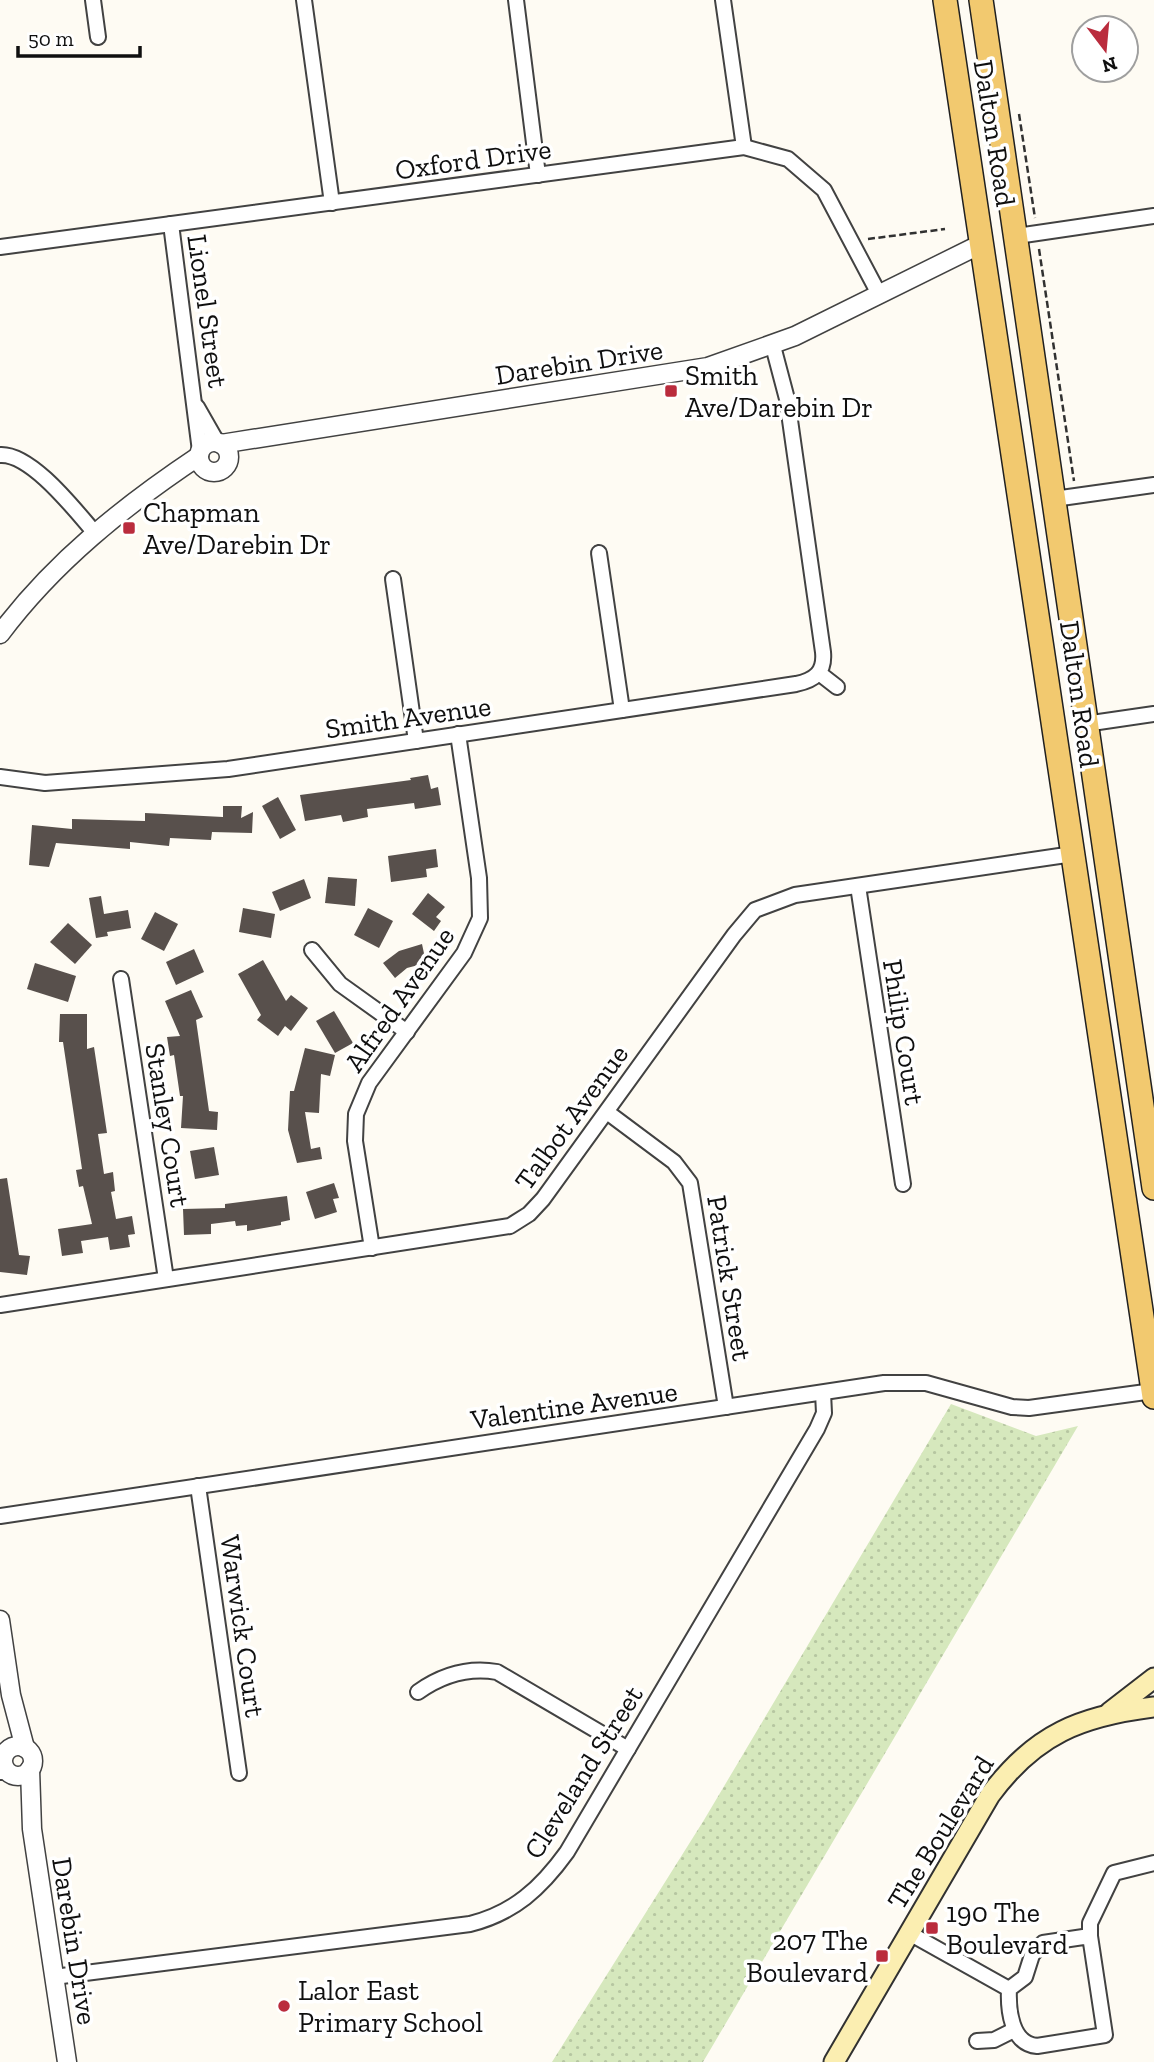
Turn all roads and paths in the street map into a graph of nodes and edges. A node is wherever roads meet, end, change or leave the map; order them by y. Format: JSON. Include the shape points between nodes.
{"nodes":[{"id":1,"x":93,"y":0,"type":"edge"},
{"id":2,"x":304,"y":0,"type":"edge"},
{"id":3,"x":516,"y":0,"type":"edge"},
{"id":4,"x":723,"y":0,"type":"edge"},
{"id":5,"x":945,"y":0,"type":"edge"},
{"id":6,"x":981,"y":0,"type":"edge"},
{"id":7,"x":98,"y":37,"type":"dead end"},
{"id":8,"x":744,"y":147,"type":"junction"},
{"id":9,"x":538,"y":175,"type":"junction"},
{"id":10,"x":332,"y":202,"type":"junction"},
{"id":11,"x":1154,"y":216,"type":"edge"},
{"id":12,"x":171,"y":224,"type":"junction"},
{"id":13,"x":945,"y":229,"type":"dead end"},
{"id":14,"x":1017,"y":236,"type":"junction"},
{"id":15,"x":868,"y":239,"type":"dead end"},
{"id":16,"x":983,"y":243,"type":"junction"},
{"id":17,"x":0,"y":247,"type":"edge"},
{"id":18,"x":879,"y":294,"type":"junction"},
{"id":19,"x":773,"y":346,"type":"junction"},
{"id":20,"x":196,"y":405,"type":"junction"},
{"id":21,"x":284,"y":436,"type":"junction"},
{"id":22,"x":219,"y":443,"type":"junction"},
{"id":23,"x":0,"y":455,"type":"edge"},
{"id":24,"x":202,"y":459,"type":"junction"},
{"id":25,"x":228,"y":462,"type":"junction"},
{"id":26,"x":1154,"y":485,"type":"edge"},
{"id":27,"x":1054,"y":499,"type":"junction"},
{"id":28,"x":95,"y":533,"type":"junction"},
{"id":29,"x":599,"y":553,"type":"dead end"},
{"id":30,"x":393,"y":579,"type":"dead end"},
{"id":31,"x":0,"y":634,"type":"edge"},
{"id":32,"x":819,"y":673,"type":"junction"},
{"id":33,"x":837,"y":687,"type":"dead end"},
{"id":34,"x":622,"y":710,"type":"junction"},
{"id":35,"x":1154,"y":714,"type":"edge"},
{"id":36,"x":1085,"y":724,"type":"junction"},
{"id":37,"x":1055,"y":729,"type":"junction"},
{"id":38,"x":458,"y":734,"type":"junction"},
{"id":39,"x":416,"y":741,"type":"junction"},
{"id":40,"x":0,"y":777,"type":"edge"},
{"id":41,"x":1073,"y":854,"type":"junction"},
{"id":42,"x":858,"y":886,"type":"junction"},
{"id":43,"x":312,"y":950,"type":"dead end"},
{"id":44,"x":121,"y":979,"type":"dead end"},
{"id":45,"x":407,"y":1032,"type":"junction"},
{"id":46,"x":607,"y":1112,"type":"junction"},
{"id":47,"x":903,"y":1184,"type":"dead end"},
{"id":48,"x":1154,"y":1188,"type":"edge"},
{"id":49,"x":372,"y":1248,"type":"junction"},
{"id":50,"x":166,"y":1279,"type":"junction"},
{"id":51,"x":0,"y":1305,"type":"edge"},
{"id":52,"x":1153,"y":1391,"type":"edge"},
{"id":53,"x":823,"y":1393,"type":"junction"},
{"id":54,"x":1154,"y":1397,"type":"edge"},
{"id":55,"x":726,"y":1407,"type":"junction"},
{"id":56,"x":198,"y":1486,"type":"junction"},
{"id":57,"x":0,"y":1516,"type":"edge"},
{"id":58,"x":0,"y":1620,"type":"edge"},
{"id":59,"x":1154,"y":1678,"type":"edge"},
{"id":60,"x":418,"y":1692,"type":"dead end"},
{"id":61,"x":1154,"y":1707,"type":"edge"},
{"id":62,"x":1109,"y":1713,"type":"junction"},
{"id":63,"x":628,"y":1749,"type":"junction"},
{"id":64,"x":8,"y":1762,"type":"edge"},
{"id":65,"x":239,"y":1773,"type":"dead end"},
{"id":66,"x":32,"y":1829,"type":"junction"},
{"id":67,"x":1154,"y":1863,"type":"edge"},
{"id":68,"x":909,"y":1933,"type":"junction"},
{"id":69,"x":1090,"y":1936,"type":"junction"},
{"id":70,"x":54,"y":1977,"type":"junction"},
{"id":71,"x":1009,"y":1989,"type":"junction"},
{"id":72,"x":1014,"y":2030,"type":"junction"},
{"id":73,"x":977,"y":2041,"type":"dead end"},
{"id":74,"x":67,"y":2062,"type":"edge"},
{"id":75,"x":834,"y":2062,"type":"edge"}],
"edges":[{"from":1,"to":7,"type":"street"},
{"from":2,"to":10,"type":"street"},
{"from":3,"to":9,"type":"street"},
{"from":4,"to":8,"type":"street"},
{"from":5,"to":16,"type":"main road","name":"Dalton Road"},
{"from":6,"to":14,"type":"main road","name":"Dalton Road"},
{"from":8,"to":9,"type":"street","name":"Oxford Drive"},
{"from":8,"to":18,"type":"street","name":"Oxford Drive","via":[[788,159],[824,190]]},
{"from":9,"to":10,"type":"street","name":"Oxford Drive"},
{"from":10,"to":12,"type":"street","name":"Oxford Drive"},
{"from":11,"to":14,"type":"street"},
{"from":12,"to":17,"type":"street","name":"Oxford Drive"},
{"from":12,"to":20,"type":"street","name":"Lionel Street"},
{"from":13,"to":15,"type":"path"},
{"from":14,"to":16,"type":"main road"},
{"from":14,"to":27,"type":"main road","name":"Dalton Road"},
{"from":16,"to":18,"type":"street","name":"Darebin Drive"},
{"from":16,"to":37,"type":"main road","name":"Dalton Road"},
{"from":18,"to":19,"type":"street","name":"Darebin Drive"},
{"from":19,"to":21,"type":"street","name":"Darebin Drive","via":[[671,374]]},
{"from":19,"to":32,"type":"street","via":[[787,399],[823,652]]},
{"from":20,"to":22,"type":"street","name":"Lionel Street"},
{"from":20,"to":24,"type":"street","name":"Lionel Street","via":[[194,419]]},
{"from":21,"to":22,"type":"street","name":"Darebin Drive"},
{"from":21,"to":25,"type":"street","name":"Darebin Drive"},
{"from":22,"to":24,"type":"street","via":[[207,444]]},
{"from":22,"to":25,"type":"street","via":[[227,450]]},
{"from":23,"to":28,"type":"street","via":[[33,468]]},
{"from":24,"to":25,"type":"street","via":[[219,470]]},
{"from":24,"to":28,"type":"street"},
{"from":26,"to":27,"type":"street"},
{"from":27,"to":36,"type":"main road","name":"Dalton Road"},
{"from":28,"to":31,"type":"street","via":[[40,584]]},
{"from":29,"to":34,"type":"street"},
{"from":30,"to":39,"type":"street"},
{"from":32,"to":33,"type":"street"},
{"from":32,"to":34,"type":"street","name":"Smith Avenue","via":[[796,684]]},
{"from":34,"to":38,"type":"street","name":"Smith Avenue"},
{"from":35,"to":36,"type":"street"},
{"from":36,"to":37,"type":"main road"},
{"from":36,"to":48,"type":"main road","name":"Dalton Road"},
{"from":37,"to":41,"type":"main road","name":"Dalton Road"},
{"from":38,"to":39,"type":"street","name":"Smith Avenue"},
{"from":38,"to":45,"type":"street","name":"Alfred Avenue","via":[[479,878],[480,918],[464,953]]},
{"from":39,"to":40,"type":"street","name":"Smith Avenue","via":[[181,773],[34,783]]},
{"from":41,"to":42,"type":"street","name":"Talbot Avenue"},
{"from":41,"to":52,"type":"main road","name":"Dalton Road"},
{"from":42,"to":46,"type":"street","name":"Talbot Avenue","via":[[779,898],[755,910]]},
{"from":42,"to":47,"type":"street","name":"Philip Court"},
{"from":43,"to":45,"type":"street","via":[[340,985]]},
{"from":44,"to":50,"type":"street","name":"Stanley Court"},
{"from":45,"to":49,"type":"street","name":"Alfred Avenue","via":[[369,1083],[356,1114],[355,1141]]},
{"from":46,"to":49,"type":"street","name":"Talbot Avenue","via":[[543,1199],[520,1221],[494,1231]]},
{"from":46,"to":55,"type":"street","name":"Patrick Street","via":[[674,1162],[690,1183]]},
{"from":49,"to":50,"type":"street","name":"Talbot Avenue"},
{"from":50,"to":51,"type":"street","name":"Talbot Avenue"},
{"from":52,"to":53,"type":"street","name":"Valentine Avenue","via":[[1029,1408],[909,1381]]},
{"from":52,"to":54,"type":"main road","name":"Dalton Road"},
{"from":53,"to":55,"type":"street","name":"Valentine Avenue"},
{"from":53,"to":63,"type":"street","name":"Cleveland Street","via":[[822,1420]]},
{"from":55,"to":56,"type":"street","name":"Valentine Avenue"},
{"from":56,"to":57,"type":"street","name":"Valentine Avenue"},
{"from":56,"to":65,"type":"street","name":"Warwick Court"},
{"from":58,"to":64,"type":"street","name":"Darebin Drive","via":[[11,1695]]},
{"from":59,"to":62,"type":"main road"},
{"from":60,"to":63,"type":"street","via":[[445,1676],[497,1672]]},
{"from":61,"to":62,"type":"main road","name":"The Boulevard"},
{"from":62,"to":68,"type":"main road","name":"The Boulevard","via":[[1066,1728],[1017,1762],[990,1795]]},
{"from":63,"to":70,"type":"street","name":"Cleveland Street","via":[[551,1875],[512,1908],[487,1919]]},
{"from":64,"to":66,"type":"street","name":"Darebin Drive"},
{"from":64,"to":66,"type":"street","name":"Darebin Drive","via":[[32,1755]]},
{"from":66,"to":70,"type":"street","name":"Darebin Drive"},
{"from":67,"to":69,"type":"street","via":[[1114,1873],[1090,1923]]},
{"from":68,"to":71,"type":"street"},
{"from":68,"to":75,"type":"main road","name":"The Boulevard"},
{"from":69,"to":71,"type":"street","via":[[1043,1943],[1032,1955],[1025,1976]]},
{"from":69,"to":72,"type":"street","via":[[1105,2035],[1032,2045]]},
{"from":70,"to":74,"type":"street","name":"Darebin Drive"},
{"from":71,"to":72,"type":"street"},
{"from":72,"to":73,"type":"street","via":[[994,2040]]}]}
